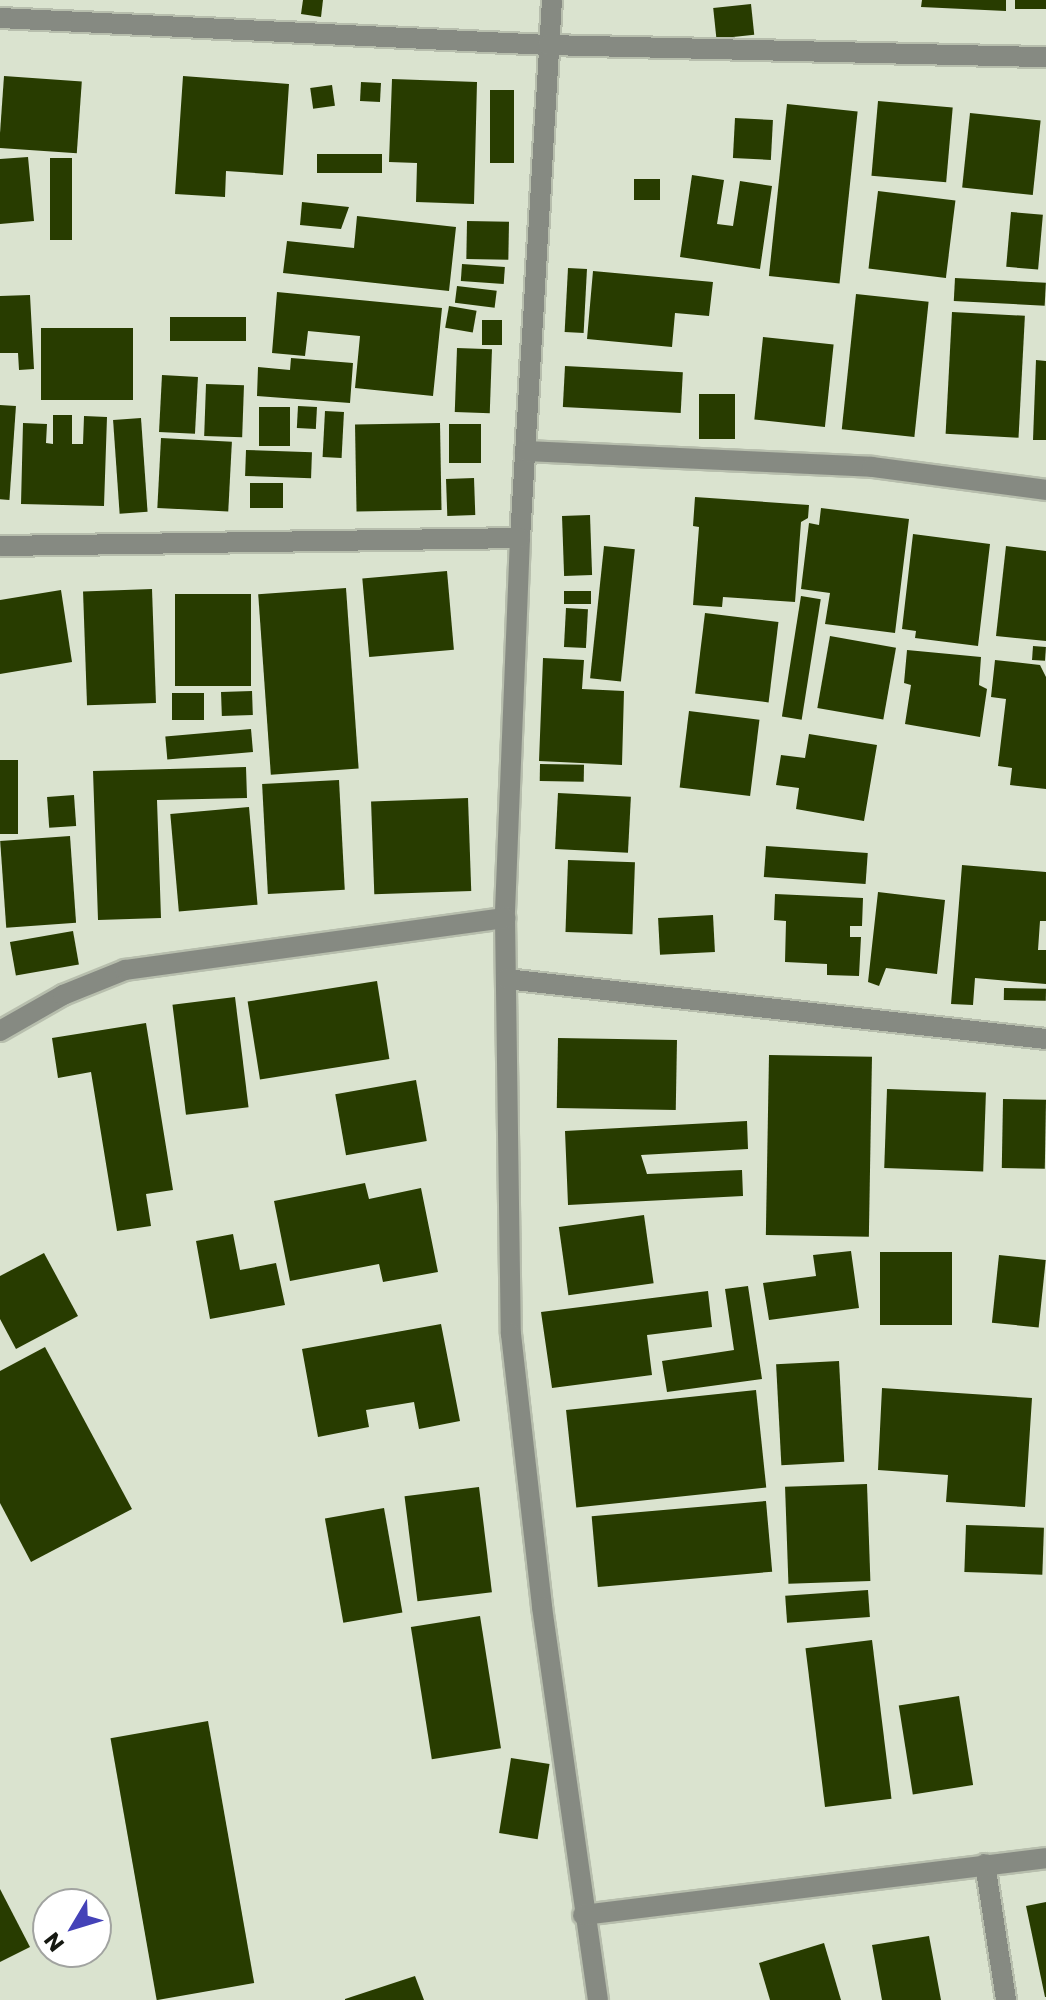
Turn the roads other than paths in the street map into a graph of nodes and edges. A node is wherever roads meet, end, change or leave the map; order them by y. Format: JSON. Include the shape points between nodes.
{"nodes":[{"id":1,"x":552,"y":0,"type":"edge"},
{"id":2,"x":0,"y":18,"type":"edge"},
{"id":3,"x":548,"y":45,"type":"junction"},
{"id":4,"x":1046,"y":57,"type":"edge"},
{"id":5,"x":525,"y":451,"type":"junction"},
{"id":6,"x":1046,"y":490,"type":"edge"},
{"id":7,"x":520,"y":538,"type":"junction"},
{"id":8,"x":0,"y":546,"type":"edge"},
{"id":9,"x":505,"y":918,"type":"junction"},
{"id":10,"x":506,"y":979,"type":"junction"},
{"id":11,"x":0,"y":1031,"type":"edge"},
{"id":12,"x":1046,"y":1039,"type":"edge"},
{"id":13,"x":1046,"y":1858,"type":"edge"},
{"id":14,"x":985,"y":1864,"type":"junction"},
{"id":15,"x":583,"y":1915,"type":"junction"},
{"id":16,"x":598,"y":2000,"type":"edge"},
{"id":17,"x":1006,"y":2000,"type":"edge"}],
"edges":[{"from":1,"to":3,"type":"street"},
{"from":2,"to":3,"type":"street"},
{"from":3,"to":4,"type":"street"},
{"from":3,"to":5,"type":"street"},
{"from":5,"to":6,"type":"street","via":[[872,467]]},
{"from":5,"to":7,"type":"street"},
{"from":7,"to":8,"type":"street"},
{"from":7,"to":9,"type":"street"},
{"from":9,"to":10,"type":"street"},
{"from":9,"to":11,"type":"street","via":[[125,970],[63,995]]},
{"from":10,"to":12,"type":"street"},
{"from":10,"to":15,"type":"street","via":[[511,1334]]},
{"from":13,"to":14,"type":"street"},
{"from":14,"to":15,"type":"street"},
{"from":14,"to":17,"type":"street"},
{"from":15,"to":16,"type":"street"}]}
